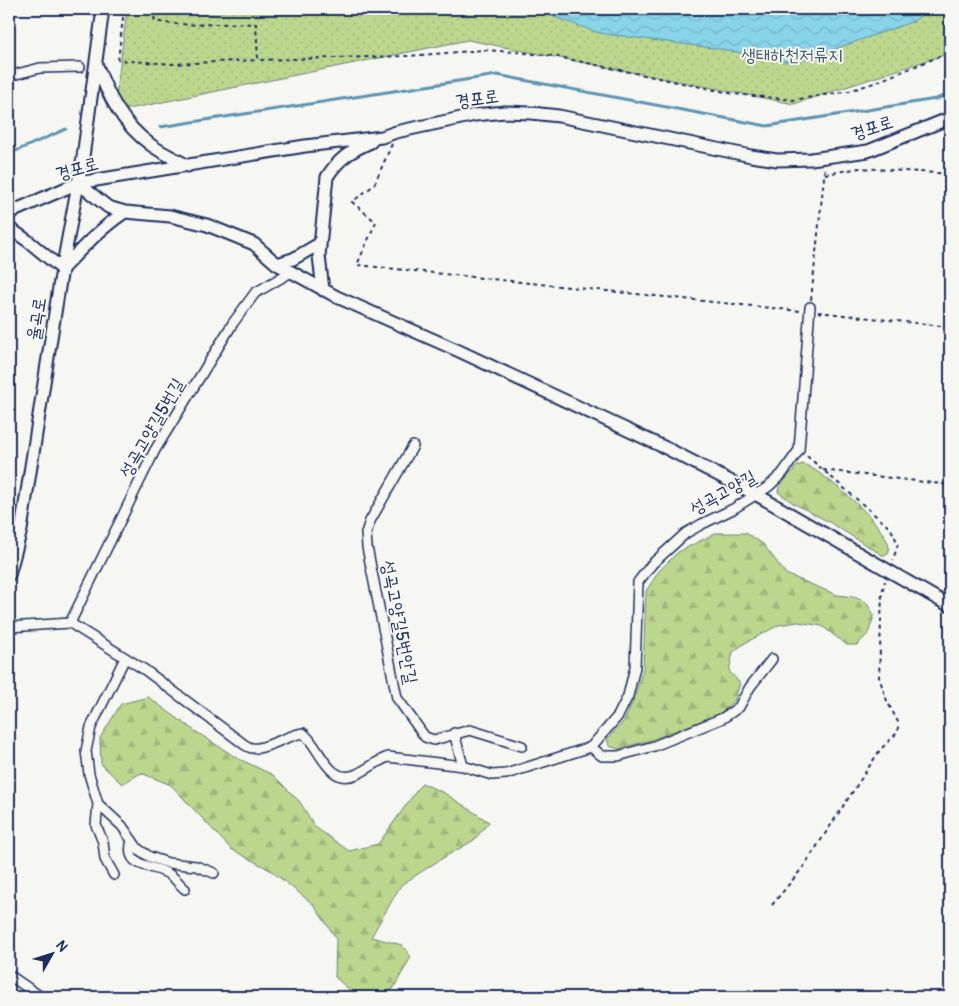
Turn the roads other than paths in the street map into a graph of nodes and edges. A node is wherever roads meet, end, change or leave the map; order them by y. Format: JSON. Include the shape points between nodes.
{"nodes":[{"id":1,"x":103,"y":9,"type":"edge"},
{"id":2,"x":95,"y":61,"type":"junction"},
{"id":3,"x":80,"y":67,"type":"dead end"},
{"id":4,"x":9,"y":76,"type":"edge"},
{"id":5,"x":950,"y":118,"type":"edge"},
{"id":6,"x":382,"y":137,"type":"junction"},
{"id":7,"x":188,"y":166,"type":"junction"},
{"id":8,"x":78,"y":183,"type":"junction"},
{"id":9,"x":125,"y":212,"type":"junction"},
{"id":10,"x":9,"y":213,"type":"edge"},
{"id":11,"x":9,"y":228,"type":"edge"},
{"id":12,"x":320,"y":244,"type":"junction"},
{"id":13,"x":277,"y":264,"type":"junction"},
{"id":14,"x":62,"y":269,"type":"junction"},
{"id":15,"x":291,"y":272,"type":"junction"},
{"id":16,"x":323,"y":290,"type":"junction"},
{"id":17,"x":810,"y":309,"type":"road end"},
{"id":18,"x":413,"y":446,"type":"dead end"},
{"id":19,"x":757,"y":495,"type":"junction"},
{"id":20,"x":9,"y":575,"type":"edge"},
{"id":21,"x":950,"y":606,"type":"edge"},
{"id":22,"x":70,"y":623,"type":"junction"},
{"id":23,"x":9,"y":626,"type":"edge"},
{"id":24,"x":126,"y":658,"type":"junction"},
{"id":25,"x":772,"y":659,"type":"dead end"},
{"id":26,"x":454,"y":733,"type":"junction"},
{"id":27,"x":522,"y":746,"type":"dead end"},
{"id":28,"x":591,"y":747,"type":"junction"},
{"id":29,"x":463,"y":766,"type":"junction"},
{"id":30,"x":98,"y":804,"type":"junction"},
{"id":31,"x":132,"y":840,"type":"junction"},
{"id":32,"x":214,"y":873,"type":"dead end"},
{"id":33,"x":114,"y":875,"type":"dead end"},
{"id":34,"x":184,"y":889,"type":"dead end"},
{"id":35,"x":9,"y":975,"type":"edge"},
{"id":36,"x":41,"y":997,"type":"edge"}],
"edges":[{"from":1,"to":2,"type":"street"},
{"from":2,"to":7,"type":"street","via":[[106,92],[132,128],[151,145]]},
{"from":2,"to":8,"type":"street","name":"율곡로"},
{"from":3,"to":4,"type":"street","via":[[40,68]]},
{"from":5,"to":6,"type":"street","name":"경포로","via":[[868,151],[811,159],[778,160],[751,156],[560,116],[531,113],[475,115]]},
{"from":6,"to":7,"type":"street","name":"경포로"},
{"from":6,"to":12,"type":"street","via":[[343,157],[327,177]]},
{"from":7,"to":8,"type":"street","name":"경포로"},
{"from":8,"to":9,"type":"street","via":[[108,207]]},
{"from":8,"to":10,"type":"street","name":"경포로"},
{"from":8,"to":14,"type":"street","name":"율곡로"},
{"from":9,"to":13,"type":"street","via":[[170,216],[207,225],[254,244]]},
{"from":9,"to":14,"type":"street","via":[[90,239]]},
{"from":11,"to":14,"type":"street"},
{"from":12,"to":13,"type":"street"},
{"from":12,"to":16,"type":"street"},
{"from":13,"to":15,"type":"street"},
{"from":14,"to":20,"type":"street","name":"율곡로","via":[[21,530]]},
{"from":15,"to":16,"type":"street"},
{"from":15,"to":22,"type":"street","name":"성곡고양길5번길","via":[[255,293],[233,322],[155,450]]},
{"from":16,"to":19,"type":"street","via":[[668,449]]},
{"from":17,"to":19,"type":"street","name":"성곡고양길","via":[[799,450],[782,474]]},
{"from":18,"to":26,"type":"street","name":"성곡고양길5번안길","via":[[370,521],[366,533],[367,547],[397,698],[426,737],[434,740]]},
{"from":19,"to":21,"type":"street"},
{"from":19,"to":28,"type":"street","name":"성곡고양길","via":[[686,533],[652,564],[638,582],[635,667],[628,696],[618,716]]},
{"from":22,"to":23,"type":"street"},
{"from":22,"to":24,"type":"street"},
{"from":24,"to":29,"type":"street","via":[[253,749],[303,733],[310,738],[329,769],[346,777],[388,757]]},
{"from":24,"to":30,"type":"street","via":[[92,727],[86,751]]},
{"from":25,"to":28,"type":"street","via":[[739,706],[723,718],[654,746],[618,756],[602,756]]},
{"from":26,"to":27,"type":"street","name":"성곡고양길5번안길","via":[[470,730]]},
{"from":26,"to":29,"type":"street"},
{"from":28,"to":29,"type":"street","via":[[506,774],[492,776]]},
{"from":30,"to":31,"type":"street"},
{"from":30,"to":33,"type":"street","via":[[96,825],[105,859]]},
{"from":31,"to":32,"type":"street","via":[[150,857]]},
{"from":31,"to":34,"type":"street","via":[[130,849],[135,861],[170,874]]},
{"from":35,"to":36,"type":"street"}]}
